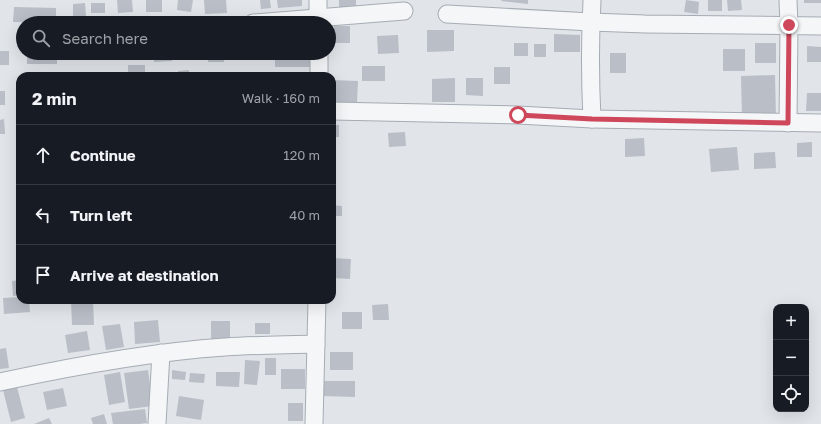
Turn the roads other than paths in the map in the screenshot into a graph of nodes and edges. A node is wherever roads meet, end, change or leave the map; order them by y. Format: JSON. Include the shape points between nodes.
{"nodes":[{"id":1,"x":318,"y":0,"type":"edge"},
{"id":2,"x":592,"y":0,"type":"edge"},
{"id":3,"x":788,"y":0,"type":"edge"},
{"id":4,"x":404,"y":11,"type":"dead end"},
{"id":5,"x":447,"y":14,"type":"dead end"},
{"id":6,"x":318,"y":16,"type":"edge"},
{"id":7,"x":336,"y":19,"type":"edge"},
{"id":8,"x":591,"y":22,"type":"junction"},
{"id":9,"x":789,"y":25,"type":"junction"},
{"id":10,"x":821,"y":26,"type":"edge"},
{"id":11,"x":319,"y":60,"type":"edge"},
{"id":12,"x":319,"y":72,"type":"edge"},
{"id":13,"x":336,"y":110,"type":"edge"},
{"id":14,"x":592,"y":119,"type":"junction"},
{"id":15,"x":788,"y":123,"type":"junction"},
{"id":16,"x":821,"y":124,"type":"edge"},
{"id":17,"x":317,"y":304,"type":"edge"},
{"id":18,"x":316,"y":344,"type":"junction"},
{"id":19,"x":161,"y":353,"type":"junction"},
{"id":20,"x":0,"y":382,"type":"edge"},
{"id":21,"x":157,"y":424,"type":"edge"},
{"id":22,"x":314,"y":424,"type":"edge"}],
"edges":[{"from":1,"to":6,"type":"street"},
{"from":2,"to":8,"type":"street"},
{"from":3,"to":9,"type":"street"},
{"from":4,"to":7,"type":"street"},
{"from":5,"to":8,"type":"street"},
{"from":8,"to":9,"type":"street"},
{"from":8,"to":14,"type":"street"},
{"from":9,"to":10,"type":"street"},
{"from":9,"to":15,"type":"street"},
{"from":11,"to":12,"type":"street"},
{"from":13,"to":14,"type":"street"},
{"from":14,"to":15,"type":"street"},
{"from":15,"to":16,"type":"street"},
{"from":17,"to":18,"type":"street"},
{"from":18,"to":19,"type":"street","via":[[225,347]]},
{"from":18,"to":22,"type":"street"},
{"from":19,"to":20,"type":"street"},
{"from":19,"to":21,"type":"street"}]}
